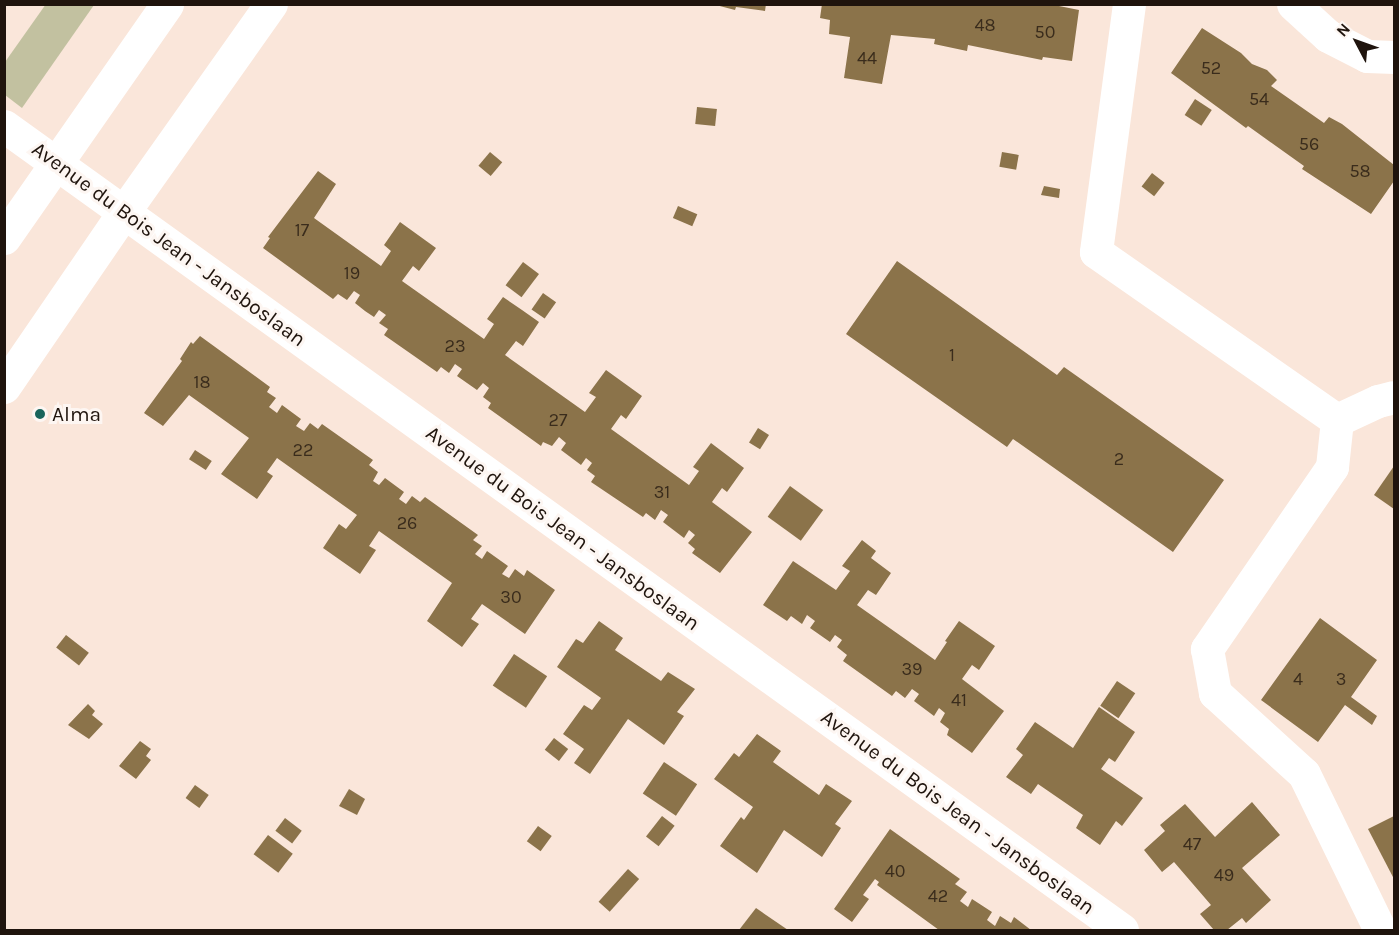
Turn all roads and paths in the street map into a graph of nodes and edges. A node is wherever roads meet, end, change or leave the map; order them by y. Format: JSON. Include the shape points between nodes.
{"nodes":[{"id":1,"x":166,"y":4,"type":"edge"},
{"id":2,"x":271,"y":4,"type":"edge"},
{"id":3,"x":1129,"y":4,"type":"edge"},
{"id":4,"x":1293,"y":4,"type":"edge"},
{"id":5,"x":1395,"y":57,"type":"edge"},
{"id":6,"x":4,"y":126,"type":"edge"},
{"id":7,"x":58,"y":164,"type":"junction"},
{"id":8,"x":123,"y":213,"type":"junction"},
{"id":9,"x":4,"y":238,"type":"edge"},
{"id":10,"x":4,"y":387,"type":"edge"},
{"id":11,"x":1395,"y":397,"type":"edge"},
{"id":12,"x":1337,"y":420,"type":"junction"},
{"id":13,"x":1122,"y":930,"type":"edge"},
{"id":14,"x":1380,"y":930,"type":"edge"}],
"edges":[{"from":1,"to":7,"type":"street"},
{"from":2,"to":8,"type":"street"},
{"from":3,"to":12,"type":"street","via":[[1096,252]]},
{"from":4,"to":5,"type":"street","via":[[1328,36],[1367,56]]},
{"from":6,"to":7,"type":"street","name":"Avenue du Bois Jean - Jansboslaan"},
{"from":7,"to":8,"type":"street","name":"Avenue du Bois Jean - Jansboslaan"},
{"from":7,"to":9,"type":"street"},
{"from":8,"to":10,"type":"street"},
{"from":8,"to":13,"type":"street","name":"Avenue du Bois Jean - Jansboslaan"},
{"from":11,"to":12,"type":"street"},
{"from":12,"to":14,"type":"street","via":[[1332,467],[1207,649],[1215,693],[1304,774]]}]}
